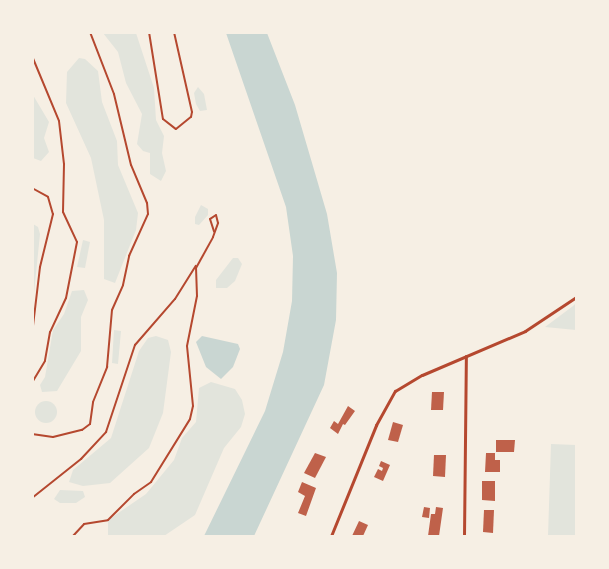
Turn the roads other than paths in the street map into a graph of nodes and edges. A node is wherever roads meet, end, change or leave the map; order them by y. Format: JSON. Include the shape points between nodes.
{"nodes":[{"id":1,"x":90,"y":32,"type":"edge"},
{"id":2,"x":149,"y":32,"type":"edge"},
{"id":3,"x":174,"y":32,"type":"edge"},
{"id":4,"x":32,"y":56,"type":"edge"},
{"id":5,"x":32,"y":188,"type":"edge"},
{"id":6,"x":214,"y":232,"type":"junction"},
{"id":7,"x":197,"y":264,"type":"junction"},
{"id":8,"x":576,"y":297,"type":"edge"},
{"id":9,"x":32,"y":334,"type":"edge"},
{"id":10,"x":466,"y":356,"type":"junction"},
{"id":11,"x":32,"y":383,"type":"edge"},
{"id":12,"x":32,"y":434,"type":"edge"},
{"id":13,"x":32,"y":498,"type":"edge"},
{"id":14,"x":73,"y":536,"type":"edge"},
{"id":15,"x":330,"y":536,"type":"edge"},
{"id":16,"x":464,"y":536,"type":"edge"}],
"edges":[{"from":1,"to":12,"type":"lane","via":[[114,94],[130,165],[147,203],[148,214],[129,256],[123,285],[112,310],[107,367],[93,402],[90,424],[82,430],[52,437]]},
{"from":2,"to":3,"type":"lane","via":[[162,117],[176,129],[191,118],[192,112]]},
{"from":4,"to":11,"type":"lane","via":[[59,121],[64,164],[63,212],[77,242],[66,298],[50,332],[44,360]]},
{"from":5,"to":9,"type":"lane","via":[[48,197],[52,218],[40,267]]},
{"from":6,"to":6,"type":"lane","via":[[218,221],[216,215],[211,216],[210,222]]},
{"from":6,"to":7,"type":"lane"},
{"from":7,"to":13,"type":"lane","via":[[175,299],[135,345],[106,432],[81,460]]},
{"from":7,"to":14,"type":"lane","via":[[197,296],[188,346],[190,418],[151,482],[108,520],[84,524]]},
{"from":8,"to":10,"type":"street","via":[[539,323]]},
{"from":10,"to":15,"type":"street","via":[[395,390],[376,425]]},
{"from":10,"to":16,"type":"street"}]}
